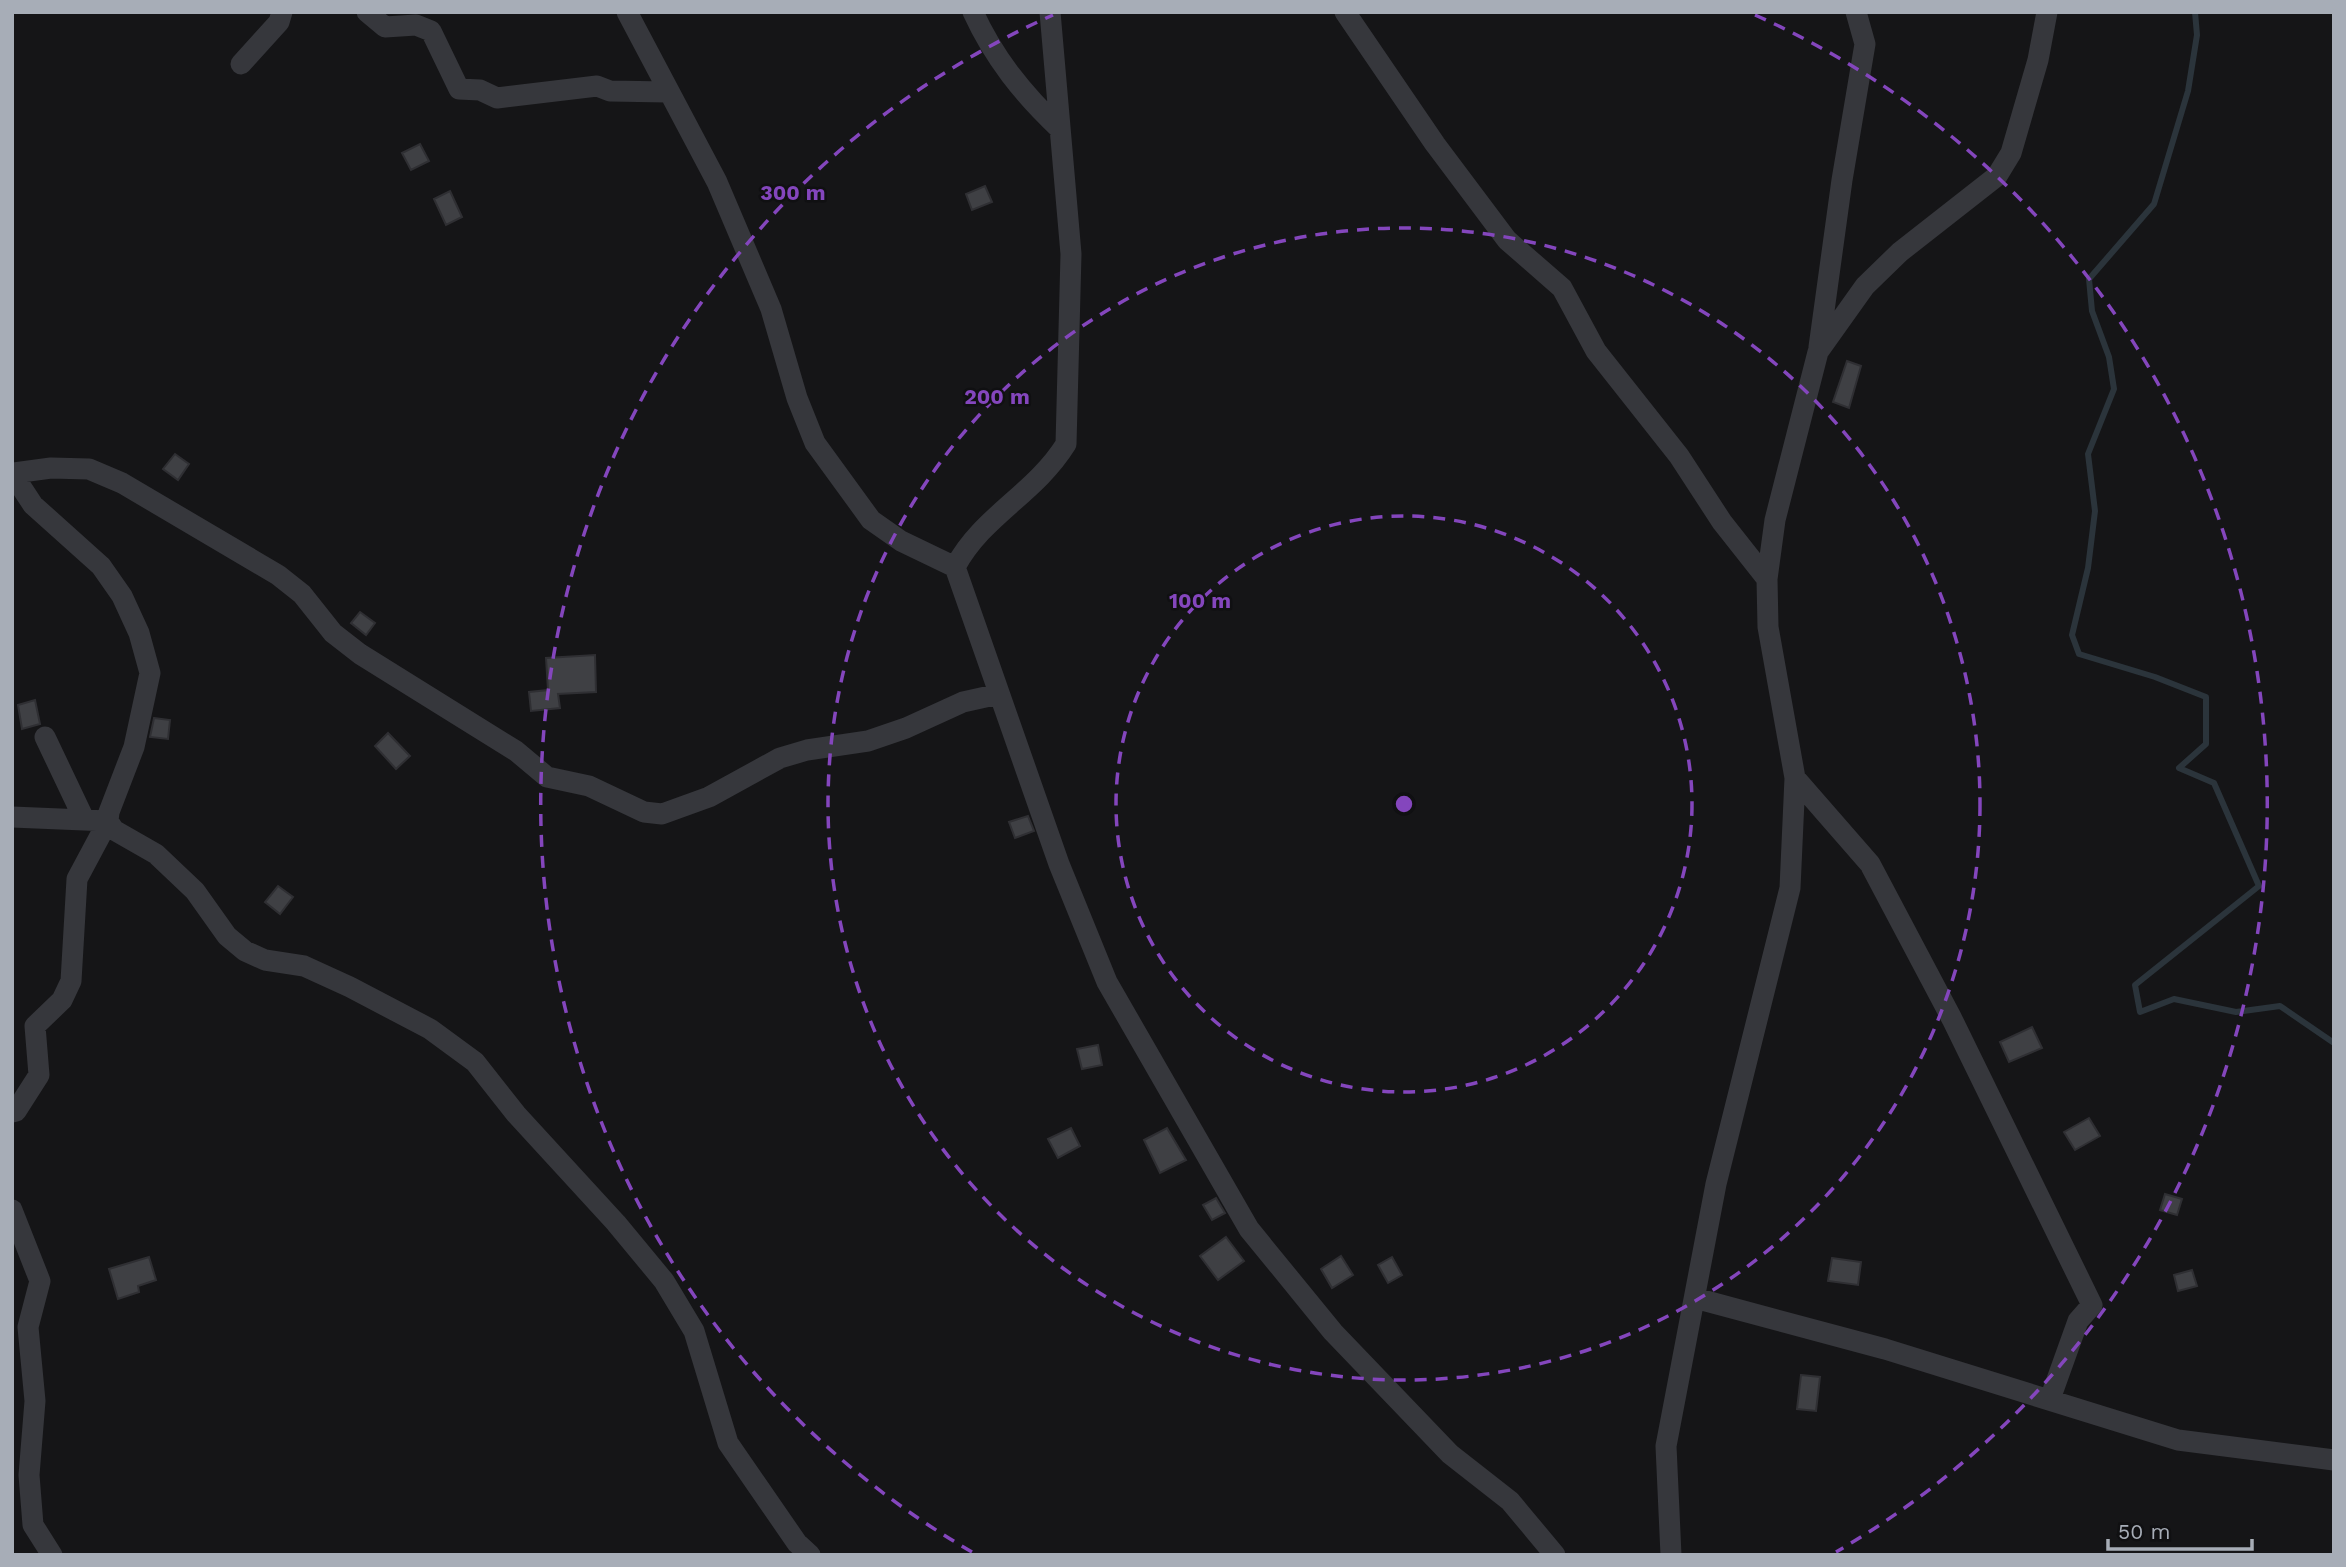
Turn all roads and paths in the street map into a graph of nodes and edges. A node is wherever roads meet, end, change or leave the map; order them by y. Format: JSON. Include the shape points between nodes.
{"nodes":[{"id":1,"x":282,"y":12,"type":"edge"},
{"id":2,"x":367,"y":12,"type":"edge"},
{"id":3,"x":627,"y":12,"type":"edge"},
{"id":4,"x":973,"y":12,"type":"edge"},
{"id":5,"x":1050,"y":12,"type":"edge"},
{"id":6,"x":1345,"y":12,"type":"edge"},
{"id":7,"x":1856,"y":12,"type":"edge"},
{"id":8,"x":2047,"y":12,"type":"edge"},
{"id":9,"x":241,"y":64,"type":"dead end"},
{"id":10,"x":667,"y":92,"type":"junction"},
{"id":11,"x":1060,"y":129,"type":"junction"},
{"id":12,"x":1818,"y":352,"type":"junction"},
{"id":13,"x":13,"y":473,"type":"edge"},
{"id":14,"x":955,"y":567,"type":"junction"},
{"id":15,"x":1767,"y":579,"type":"junction"},
{"id":16,"x":999,"y":694,"type":"junction"},
{"id":17,"x":45,"y":737,"type":"dead end"},
{"id":18,"x":1795,"y":778,"type":"junction"},
{"id":19,"x":12,"y":817,"type":"edge"},
{"id":20,"x":84,"y":819,"type":"junction"},
{"id":21,"x":108,"y":821,"type":"junction"},
{"id":22,"x":12,"y":1112,"type":"edge"},
{"id":23,"x":12,"y":1210,"type":"edge"},
{"id":24,"x":1695,"y":1298,"type":"junction"},
{"id":25,"x":2050,"y":1399,"type":"junction"},
{"id":26,"x":2334,"y":1460,"type":"edge"},
{"id":27,"x":52,"y":1555,"type":"edge"},
{"id":28,"x":810,"y":1555,"type":"edge"},
{"id":29,"x":1555,"y":1555,"type":"edge"},
{"id":30,"x":1671,"y":1555,"type":"edge"}],
"edges":[{"from":1,"to":9,"type":"street","via":[[279,22]]},
{"from":2,"to":10,"type":"street","via":[[385,27],[416,25],[431,30],[459,89],[480,90],[497,98],[597,86],[610,91]]},
{"from":3,"to":10,"type":"street"},
{"from":4,"to":11,"type":"street","via":[[990,49]]},
{"from":5,"to":11,"type":"street"},
{"from":6,"to":15,"type":"street","via":[[1434,144],[1507,240],[1562,288],[1596,351]]},
{"from":7,"to":12,"type":"street","via":[[1865,44]]},
{"from":8,"to":12,"type":"street","via":[[2011,153],[1997,176],[1900,252],[1865,286]]},
{"from":10,"to":14,"type":"street","via":[[717,182],[771,309],[815,443],[871,520],[901,541]]},
{"from":11,"to":14,"type":"street","via":[[1071,254],[1066,444],[1051,468],[968,543]]},
{"from":12,"to":15,"type":"street","via":[[1775,520]]},
{"from":13,"to":16,"type":"street","via":[[89,469],[122,483],[278,575],[351,647],[516,751],[547,776],[589,786],[644,812],[662,814],[709,797],[780,758],[868,741],[963,702]]},
{"from":13,"to":21,"type":"street","via":[[33,505],[101,566],[122,596],[150,673],[134,747]]},
{"from":14,"to":16,"type":"street"},
{"from":15,"to":18,"type":"street","via":[[1768,627]]},
{"from":16,"to":29,"type":"street","via":[[1059,864],[1107,982],[1249,1229],[1333,1332],[1450,1454],[1510,1501]]},
{"from":17,"to":20,"type":"street"},
{"from":18,"to":24,"type":"street","via":[[1790,888],[1716,1184]]},
{"from":18,"to":25,"type":"street","via":[[1870,864],[1952,1019],[2092,1305],[2078,1321]]},
{"from":19,"to":20,"type":"street"},
{"from":20,"to":21,"type":"street"},
{"from":21,"to":22,"type":"street","via":[[77,879],[71,981],[62,1000],[35,1026],[39,1075]]},
{"from":21,"to":28,"type":"street","via":[[114,830],[156,854],[195,891],[226,936],[245,951],[265,960],[304,966],[350,987],[430,1029],[475,1062],[664,1281],[694,1331],[728,1443]]},
{"from":23,"to":27,"type":"street","via":[[40,1281],[27,1327],[35,1401],[29,1475],[33,1525]]},
{"from":24,"to":25,"type":"street"},
{"from":24,"to":30,"type":"street","via":[[1666,1446]]},
{"from":25,"to":26,"type":"street","via":[[2178,1440]]}]}
